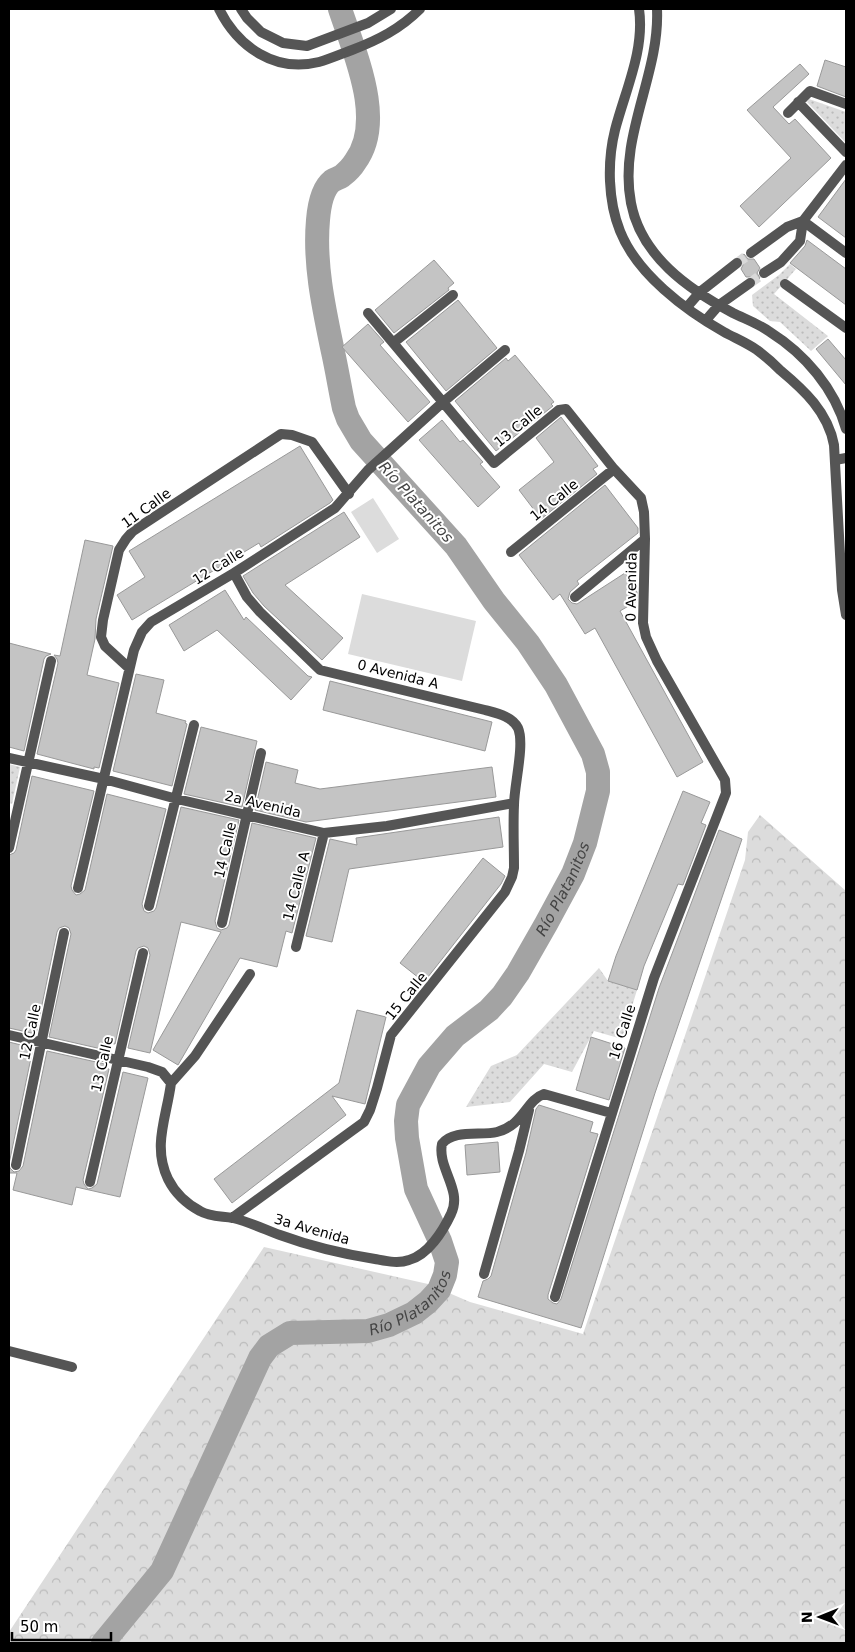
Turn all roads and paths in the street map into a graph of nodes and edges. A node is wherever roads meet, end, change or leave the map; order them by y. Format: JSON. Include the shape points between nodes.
{"nodes":[{"id":1,"x":219,"y":9,"type":"edge"},
{"id":2,"x":241,"y":9,"type":"edge"},
{"id":3,"x":391,"y":9,"type":"edge"},
{"id":4,"x":420,"y":9,"type":"edge"},
{"id":5,"x":639,"y":9,"type":"edge"},
{"id":6,"x":657,"y":9,"type":"edge"},
{"id":7,"x":798,"y":102,"type":"junction"},
{"id":8,"x":846,"y":104,"type":"edge"},
{"id":9,"x":788,"y":113,"type":"dead end"},
{"id":10,"x":846,"y":152,"type":"edge"},
{"id":11,"x":845,"y":172,"type":"edge"},
{"id":12,"x":803,"y":221,"type":"junction"},
{"id":13,"x":846,"y":253,"type":"edge"},
{"id":14,"x":751,"y":254,"type":"tunnel mouth"},
{"id":15,"x":737,"y":263,"type":"tunnel mouth"},
{"id":16,"x":764,"y":273,"type":"tunnel mouth"},
{"id":17,"x":750,"y":283,"type":"tunnel mouth"},
{"id":18,"x":785,"y":284,"type":"dead end"},
{"id":19,"x":700,"y":292,"type":"junction"},
{"id":20,"x":453,"y":295,"type":"dead end"},
{"id":21,"x":720,"y":305,"type":"junction"},
{"id":22,"x":687,"y":307,"type":"junction"},
{"id":23,"x":368,"y":313,"type":"dead end"},
{"id":24,"x":706,"y":320,"type":"junction"},
{"id":25,"x":846,"y":328,"type":"edge"},
{"id":26,"x":393,"y":343,"type":"junction"},
{"id":27,"x":505,"y":350,"type":"dead end"},
{"id":28,"x":442,"y":403,"type":"junction"},
{"id":29,"x":559,"y":410,"type":"joint"},
{"id":30,"x":846,"y":429,"type":"edge"},
{"id":31,"x":846,"y":458,"type":"edge"},
{"id":32,"x":835,"y":460,"type":"junction"},
{"id":33,"x":614,"y":468,"type":"junction"},
{"id":34,"x":349,"y":494,"type":"junction"},
{"id":35,"x":645,"y":539,"type":"junction"},
{"id":36,"x":511,"y":552,"type":"dead end"},
{"id":37,"x":234,"y":573,"type":"junction"},
{"id":38,"x":575,"y":597,"type":"dead end"},
{"id":39,"x":846,"y":615,"type":"edge"},
{"id":40,"x":51,"y":661,"type":"dead end"},
{"id":41,"x":129,"y":668,"type":"junction"},
{"id":42,"x":194,"y":725,"type":"dead end"},
{"id":43,"x":261,"y":753,"type":"dead end"},
{"id":44,"x":9,"y":758,"type":"edge"},
{"id":45,"x":28,"y":762,"type":"junction"},
{"id":46,"x":104,"y":779,"type":"junction"},
{"id":47,"x":725,"y":780,"type":"joint"},
{"id":48,"x":177,"y":799,"type":"junction"},
{"id":49,"x":514,"y":803,"type":"junction"},
{"id":50,"x":247,"y":814,"type":"junction"},
{"id":51,"x":324,"y":833,"type":"junction"},
{"id":52,"x":9,"y":848,"type":"edge"},
{"id":53,"x":78,"y":888,"type":"dead end"},
{"id":54,"x":149,"y":906,"type":"dead end"},
{"id":55,"x":222,"y":924,"type":"dead end"},
{"id":56,"x":64,"y":933,"type":"dead end"},
{"id":57,"x":296,"y":947,"type":"dead end"},
{"id":58,"x":143,"y":953,"type":"dead end"},
{"id":59,"x":250,"y":974,"type":"dead end"},
{"id":60,"x":9,"y":1035,"type":"edge"},
{"id":61,"x":43,"y":1042,"type":"junction"},
{"id":62,"x":117,"y":1060,"type":"junction"},
{"id":63,"x":171,"y":1083,"type":"junction"},
{"id":64,"x":531,"y":1105,"type":"junction"},
{"id":65,"x":611,"y":1113,"type":"junction"},
{"id":66,"x":16,"y":1165,"type":"dead end"},
{"id":67,"x":90,"y":1182,"type":"dead end"},
{"id":68,"x":232,"y":1218,"type":"junction"},
{"id":69,"x":484,"y":1274,"type":"dead end"},
{"id":70,"x":555,"y":1297,"type":"dead end"},
{"id":71,"x":9,"y":1351,"type":"edge"},
{"id":72,"x":72,"y":1367,"type":"dead end"}],
"edges":[{"from":1,"to":4,"type":"street","via":[[240,40],[262,55],[284,64],[302,65],[375,41]]},
{"from":2,"to":3,"type":"street","via":[[261,32],[284,43],[307,46],[368,23]]},
{"from":5,"to":22,"type":"street","via":[[640,35],[636,58],[614,132],[612,206],[620,231],[644,271]]},
{"from":6,"to":19,"type":"street","via":[[653,59],[630,150],[628,180],[631,203],[639,230],[652,250],[679,278]]},
{"from":7,"to":8,"type":"street","via":[[810,91]]},
{"from":7,"to":9,"type":"street"},
{"from":7,"to":10,"type":"street"},
{"from":11,"to":12,"type":"street"},
{"from":12,"to":13,"type":"street"},
{"from":12,"to":14,"type":"street","via":[[787,227]]},
{"from":12,"to":16,"type":"street","via":[[800,241],[781,262]]},
{"from":15,"to":19,"type":"street"},
{"from":17,"to":21,"type":"street"},
{"from":18,"to":25,"type":"street"},
{"from":19,"to":21,"type":"street"},
{"from":19,"to":22,"type":"street"},
{"from":20,"to":26,"type":"street"},
{"from":21,"to":24,"type":"street"},
{"from":21,"to":30,"type":"street","via":[[769,331],[804,360],[828,389]]},
{"from":22,"to":24,"type":"street"},
{"from":23,"to":26,"type":"street"},
{"from":24,"to":32,"type":"street","via":[[757,350],[802,388],[832,435]]},
{"from":26,"to":28,"type":"street"},
{"from":27,"to":28,"type":"street","name":"12 Calle"},
{"from":28,"to":29,"type":"street","name":"13 Calle","via":[[494,463]]},
{"from":28,"to":34,"type":"street","name":"12 Calle","via":[[368,470]]},
{"from":29,"to":33,"type":"street","name":"0 Avenida","via":[[566,409]]},
{"from":31,"to":32,"type":"street"},
{"from":32,"to":39,"type":"street"},
{"from":33,"to":35,"type":"street","name":"0 Avenida","via":[[641,498]]},
{"from":33,"to":36,"type":"street","name":"14 Calle"},
{"from":34,"to":37,"type":"street","name":"12 Calle","via":[[336,508]]},
{"from":34,"to":41,"type":"street","name":"11 Calle","via":[[312,442],[285,433],[133,531],[122,544],[116,559],[101,631],[105,646]]},
{"from":35,"to":38,"type":"street"},
{"from":35,"to":47,"type":"street","name":"0 Avenida","via":[[643,623],[646,637]]},
{"from":37,"to":41,"type":"street","name":"12 Calle","via":[[148,626],[138,640]]},
{"from":37,"to":49,"type":"street","name":"0 Avenida A","via":[[254,605],[320,670],[509,718],[520,735]]},
{"from":40,"to":45,"type":"street"},
{"from":41,"to":46,"type":"street","name":"12 Calle"},
{"from":42,"to":48,"type":"street"},
{"from":43,"to":50,"type":"street","name":"14 Calle"},
{"from":44,"to":45,"type":"street","name":"2a Avenida"},
{"from":45,"to":46,"type":"street","name":"2a Avenida"},
{"from":45,"to":52,"type":"street"},
{"from":46,"to":48,"type":"street","name":"2a Avenida"},
{"from":46,"to":53,"type":"street","name":"12 Calle"},
{"from":47,"to":65,"type":"street","name":"16 Calle","via":[[726,793],[654,978]]},
{"from":48,"to":50,"type":"street","name":"2a Avenida"},
{"from":48,"to":54,"type":"street"},
{"from":49,"to":51,"type":"street","name":"2a Avenida","via":[[387,826]]},
{"from":49,"to":68,"type":"street","name":"15 Calle","via":[[514,868],[510,885],[391,1035],[378,1088],[364,1122]]},
{"from":50,"to":51,"type":"street","name":"2a Avenida"},
{"from":50,"to":55,"type":"street","name":"14 Calle"},
{"from":51,"to":57,"type":"street","name":"14 Calle A"},
{"from":56,"to":61,"type":"street","name":"12 Calle"},
{"from":58,"to":62,"type":"street","name":"13 Calle"},
{"from":59,"to":63,"type":"street","via":[[195,1056]]},
{"from":60,"to":61,"type":"street"},
{"from":61,"to":62,"type":"street"},
{"from":61,"to":66,"type":"street","name":"12 Calle"},
{"from":62,"to":63,"type":"street","via":[[162,1072]]},
{"from":62,"to":67,"type":"street","name":"13 Calle"},
{"from":63,"to":68,"type":"street","name":"3a Avenida","via":[[160,1149],[169,1180],[188,1204],[202,1212]]},
{"from":64,"to":65,"type":"street","name":"3a Avenida","via":[[540,1095],[547,1094]]},
{"from":64,"to":68,"type":"street","name":"3a Avenida","via":[[515,1123],[504,1129],[454,1136],[444,1141],[442,1158],[454,1195],[454,1207],[432,1243],[408,1261],[361,1257],[310,1245]]},
{"from":64,"to":69,"type":"street"},
{"from":65,"to":70,"type":"street","name":"16 Calle"},
{"from":71,"to":72,"type":"street"}]}
